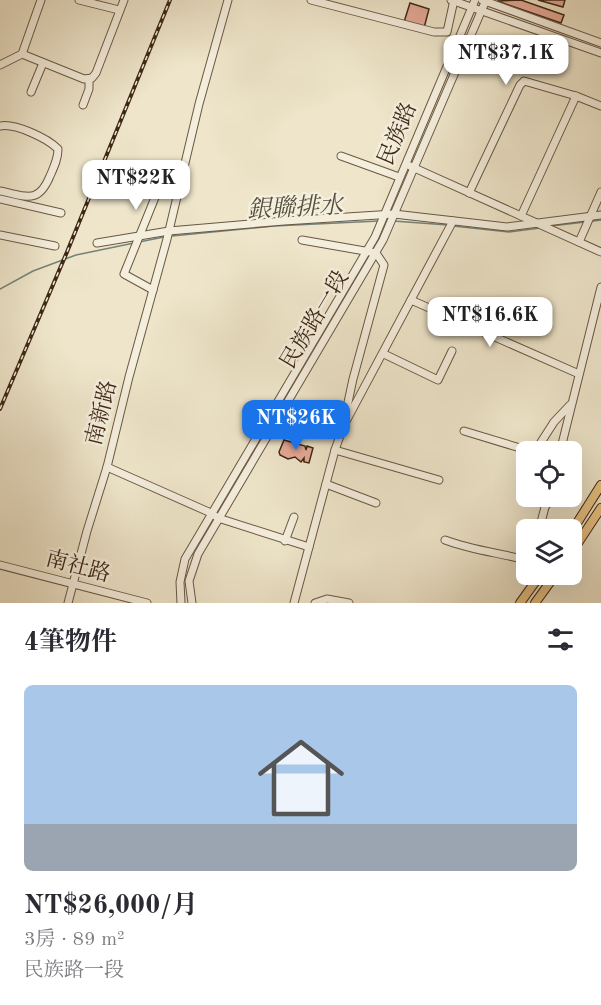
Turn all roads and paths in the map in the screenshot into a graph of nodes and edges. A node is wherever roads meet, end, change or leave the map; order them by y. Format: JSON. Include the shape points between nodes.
{"nodes":[{"id":1,"x":41,"y":0,"type":"edge"},
{"id":2,"x":79,"y":0,"type":"edge"},
{"id":3,"x":124,"y":0,"type":"edge"},
{"id":4,"x":228,"y":0,"type":"edge"},
{"id":5,"x":311,"y":0,"type":"edge"},
{"id":6,"x":453,"y":0,"type":"edge"},
{"id":7,"x":484,"y":0,"type":"edge"},
{"id":8,"x":473,"y":4,"type":"edge"},
{"id":9,"x":119,"y":10,"type":"junction"},
{"id":10,"x":481,"y":11,"type":"junction"},
{"id":11,"x":601,"y":43,"type":"edge"},
{"id":12,"x":601,"y":53,"type":"edge"},
{"id":13,"x":22,"y":54,"type":"junction"},
{"id":14,"x":43,"y":63,"type":"junction"},
{"id":15,"x":0,"y":65,"type":"edge"},
{"id":16,"x":88,"y":79,"type":"junction"},
{"id":17,"x":31,"y":92,"type":"dead end"},
{"id":18,"x":576,"y":96,"type":"junction"},
{"id":19,"x":84,"y":105,"type":"dead end"},
{"id":20,"x":601,"y":106,"type":"edge"},
{"id":21,"x":0,"y":126,"type":"edge"},
{"id":22,"x":341,"y":156,"type":"dead end"},
{"id":23,"x":405,"y":164,"type":"junction"},
{"id":24,"x":414,"y":168,"type":"junction"},
{"id":25,"x":399,"y":177,"type":"junction"},
{"id":26,"x":0,"y":190,"type":"edge"},
{"id":27,"x":601,"y":192,"type":"edge"},
{"id":28,"x":469,"y":193,"type":"junction"},
{"id":29,"x":156,"y":195,"type":"dead end"},
{"id":30,"x":0,"y":199,"type":"edge"},
{"id":31,"x":61,"y":213,"type":"dead end"},
{"id":32,"x":601,"y":215,"type":"edge"},
{"id":33,"x":521,"y":216,"type":"junction"},
{"id":34,"x":393,"y":218,"type":"junction"},
{"id":35,"x":382,"y":219,"type":"junction"},
{"id":36,"x":589,"y":220,"type":"junction"},
{"id":37,"x":452,"y":224,"type":"junction"},
{"id":38,"x":542,"y":226,"type":"junction"},
{"id":39,"x":169,"y":231,"type":"junction"},
{"id":40,"x":0,"y":235,"type":"edge"},
{"id":41,"x":139,"y":236,"type":"junction"},
{"id":42,"x":302,"y":240,"type":"dead end"},
{"id":43,"x":579,"y":242,"type":"junction"},
{"id":44,"x":97,"y":243,"type":"dead end"},
{"id":45,"x":55,"y":246,"type":"dead end"},
{"id":46,"x":372,"y":252,"type":"junction"},
{"id":47,"x":601,"y":252,"type":"edge"},
{"id":48,"x":601,"y":287,"type":"edge"},
{"id":49,"x":153,"y":290,"type":"junction"},
{"id":50,"x":343,"y":300,"type":"junction"},
{"id":51,"x":411,"y":300,"type":"junction"},
{"id":52,"x":452,"y":351,"type":"dead end"},
{"id":53,"x":384,"y":354,"type":"junction"},
{"id":54,"x":579,"y":374,"type":"junction"},
{"id":55,"x":572,"y":403,"type":"junction"},
{"id":56,"x":317,"y":408,"type":"dead end"},
{"id":57,"x":344,"y":415,"type":"junction"},
{"id":58,"x":343,"y":427,"type":"junction"},
{"id":59,"x":464,"y":431,"type":"dead end"},
{"id":60,"x":563,"y":441,"type":"edge"},
{"id":61,"x":334,"y":450,"type":"junction"},
{"id":62,"x":107,"y":467,"type":"junction"},
{"id":63,"x":439,"y":480,"type":"dead end"},
{"id":64,"x":326,"y":484,"type":"junction"},
{"id":65,"x":601,"y":485,"type":"edge"},
{"id":66,"x":376,"y":503,"type":"dead end"},
{"id":67,"x":601,"y":508,"type":"edge"},
{"id":68,"x":211,"y":513,"type":"junction"},
{"id":69,"x":294,"y":517,"type":"dead end"},
{"id":70,"x":218,"y":518,"type":"junction"},
{"id":71,"x":580,"y":519,"type":"edge"},
{"id":72,"x":582,"y":537,"type":"edge"},
{"id":73,"x":445,"y":540,"type":"dead end"},
{"id":74,"x":285,"y":541,"type":"junction"},
{"id":75,"x":309,"y":547,"type":"junction"},
{"id":76,"x":516,"y":557,"type":"edge"},
{"id":77,"x":0,"y":565,"type":"edge"},
{"id":78,"x":73,"y":584,"type":"junction"},
{"id":79,"x":534,"y":585,"type":"edge"},
{"id":80,"x":548,"y":585,"type":"edge"},
{"id":81,"x":68,"y":603,"type":"edge"},
{"id":82,"x":147,"y":603,"type":"edge"},
{"id":83,"x":180,"y":603,"type":"edge"},
{"id":84,"x":192,"y":603,"type":"edge"},
{"id":85,"x":294,"y":603,"type":"edge"},
{"id":86,"x":315,"y":603,"type":"edge"},
{"id":87,"x":349,"y":603,"type":"edge"},
{"id":88,"x":520,"y":603,"type":"edge"},
{"id":89,"x":535,"y":603,"type":"edge"}],
"edges":[{"from":1,"to":13,"type":"street"},
{"from":2,"to":9,"type":"street"},
{"from":3,"to":9,"type":"street"},
{"from":4,"to":39,"type":"street","name":"南新路"},
{"from":5,"to":6,"type":"street","via":[[434,32],[447,32]]},
{"from":6,"to":8,"type":"street"},
{"from":7,"to":10,"type":"street","name":"民族路"},
{"from":7,"to":11,"type":"street"},
{"from":8,"to":10,"type":"street"},
{"from":8,"to":23,"type":"street","name":"民族路"},
{"from":9,"to":16,"type":"street","via":[[96,73]]},
{"from":10,"to":12,"type":"street"},
{"from":10,"to":24,"type":"street","name":"民族路"},
{"from":13,"to":14,"type":"street"},
{"from":13,"to":15,"type":"street"},
{"from":14,"to":16,"type":"street"},
{"from":14,"to":17,"type":"street"},
{"from":16,"to":19,"type":"street"},
{"from":18,"to":20,"type":"street"},
{"from":18,"to":28,"type":"street","via":[[524,81]]},
{"from":18,"to":33,"type":"street"},
{"from":21,"to":26,"type":"street","via":[[15,127],[51,142],[58,149],[58,157],[39,195]]},
{"from":22,"to":25,"type":"street"},
{"from":23,"to":24,"type":"street"},
{"from":23,"to":25,"type":"street","name":"民族路"},
{"from":24,"to":28,"type":"street"},
{"from":24,"to":34,"type":"street","name":"民族路"},
{"from":25,"to":35,"type":"street","name":"民族路"},
{"from":27,"to":36,"type":"street"},
{"from":28,"to":33,"type":"street"},
{"from":29,"to":41,"type":"street"},
{"from":30,"to":31,"type":"street"},
{"from":32,"to":36,"type":"street"},
{"from":33,"to":38,"type":"street"},
{"from":34,"to":35,"type":"street"},
{"from":34,"to":37,"type":"street"},
{"from":34,"to":46,"type":"street","name":"民族路一段"},
{"from":35,"to":39,"type":"street","via":[[284,221]]},
{"from":35,"to":46,"type":"street","name":"民族路一段"},
{"from":36,"to":38,"type":"street"},
{"from":36,"to":43,"type":"street"},
{"from":37,"to":38,"type":"street"},
{"from":37,"to":51,"type":"street"},
{"from":38,"to":43,"type":"street"},
{"from":39,"to":41,"type":"street"},
{"from":39,"to":49,"type":"street","name":"南新路"},
{"from":40,"to":45,"type":"street"},
{"from":41,"to":44,"type":"street"},
{"from":41,"to":49,"type":"street","via":[[124,274]]},
{"from":42,"to":46,"type":"street"},
{"from":43,"to":47,"type":"street"},
{"from":46,"to":50,"type":"street","name":"民族路一段"},
{"from":46,"to":57,"type":"street","via":[[384,265]]},
{"from":48,"to":54,"type":"street"},
{"from":49,"to":62,"type":"street","name":"南新路"},
{"from":50,"to":68,"type":"street","name":"民族路一段"},
{"from":50,"to":70,"type":"street","name":"民族路一段"},
{"from":51,"to":53,"type":"street"},
{"from":51,"to":54,"type":"street"},
{"from":52,"to":53,"type":"street","via":[[438,380]]},
{"from":53,"to":58,"type":"street"},
{"from":54,"to":55,"type":"street"},
{"from":55,"to":59,"type":"street","via":[[536,450]]},
{"from":55,"to":60,"type":"street"},
{"from":56,"to":57,"type":"street"},
{"from":57,"to":58,"type":"street"},
{"from":58,"to":61,"type":"street"},
{"from":61,"to":63,"type":"street"},
{"from":61,"to":64,"type":"street"},
{"from":62,"to":68,"type":"street"},
{"from":62,"to":78,"type":"street","name":"南新路"},
{"from":64,"to":66,"type":"street"},
{"from":64,"to":75,"type":"street"},
{"from":65,"to":71,"type":"main road"},
{"from":67,"to":72,"type":"main road"},
{"from":68,"to":70,"type":"street"},
{"from":68,"to":83,"type":"street","name":"民族路一段","via":[[185,559]]},
{"from":69,"to":74,"type":"street"},
{"from":70,"to":74,"type":"street"},
{"from":70,"to":84,"type":"street","name":"民族路一段","via":[[198,554],[189,581]]},
{"from":73,"to":76,"type":"street"},
{"from":74,"to":75,"type":"street"},
{"from":75,"to":85,"type":"street"},
{"from":77,"to":78,"type":"street","name":"南社路"},
{"from":78,"to":81,"type":"street","name":"南新路"},
{"from":78,"to":82,"type":"street","name":"南社路"},
{"from":79,"to":88,"type":"main road"},
{"from":80,"to":89,"type":"main road"},
{"from":86,"to":87,"type":"street","via":[[327,599]]}]}
